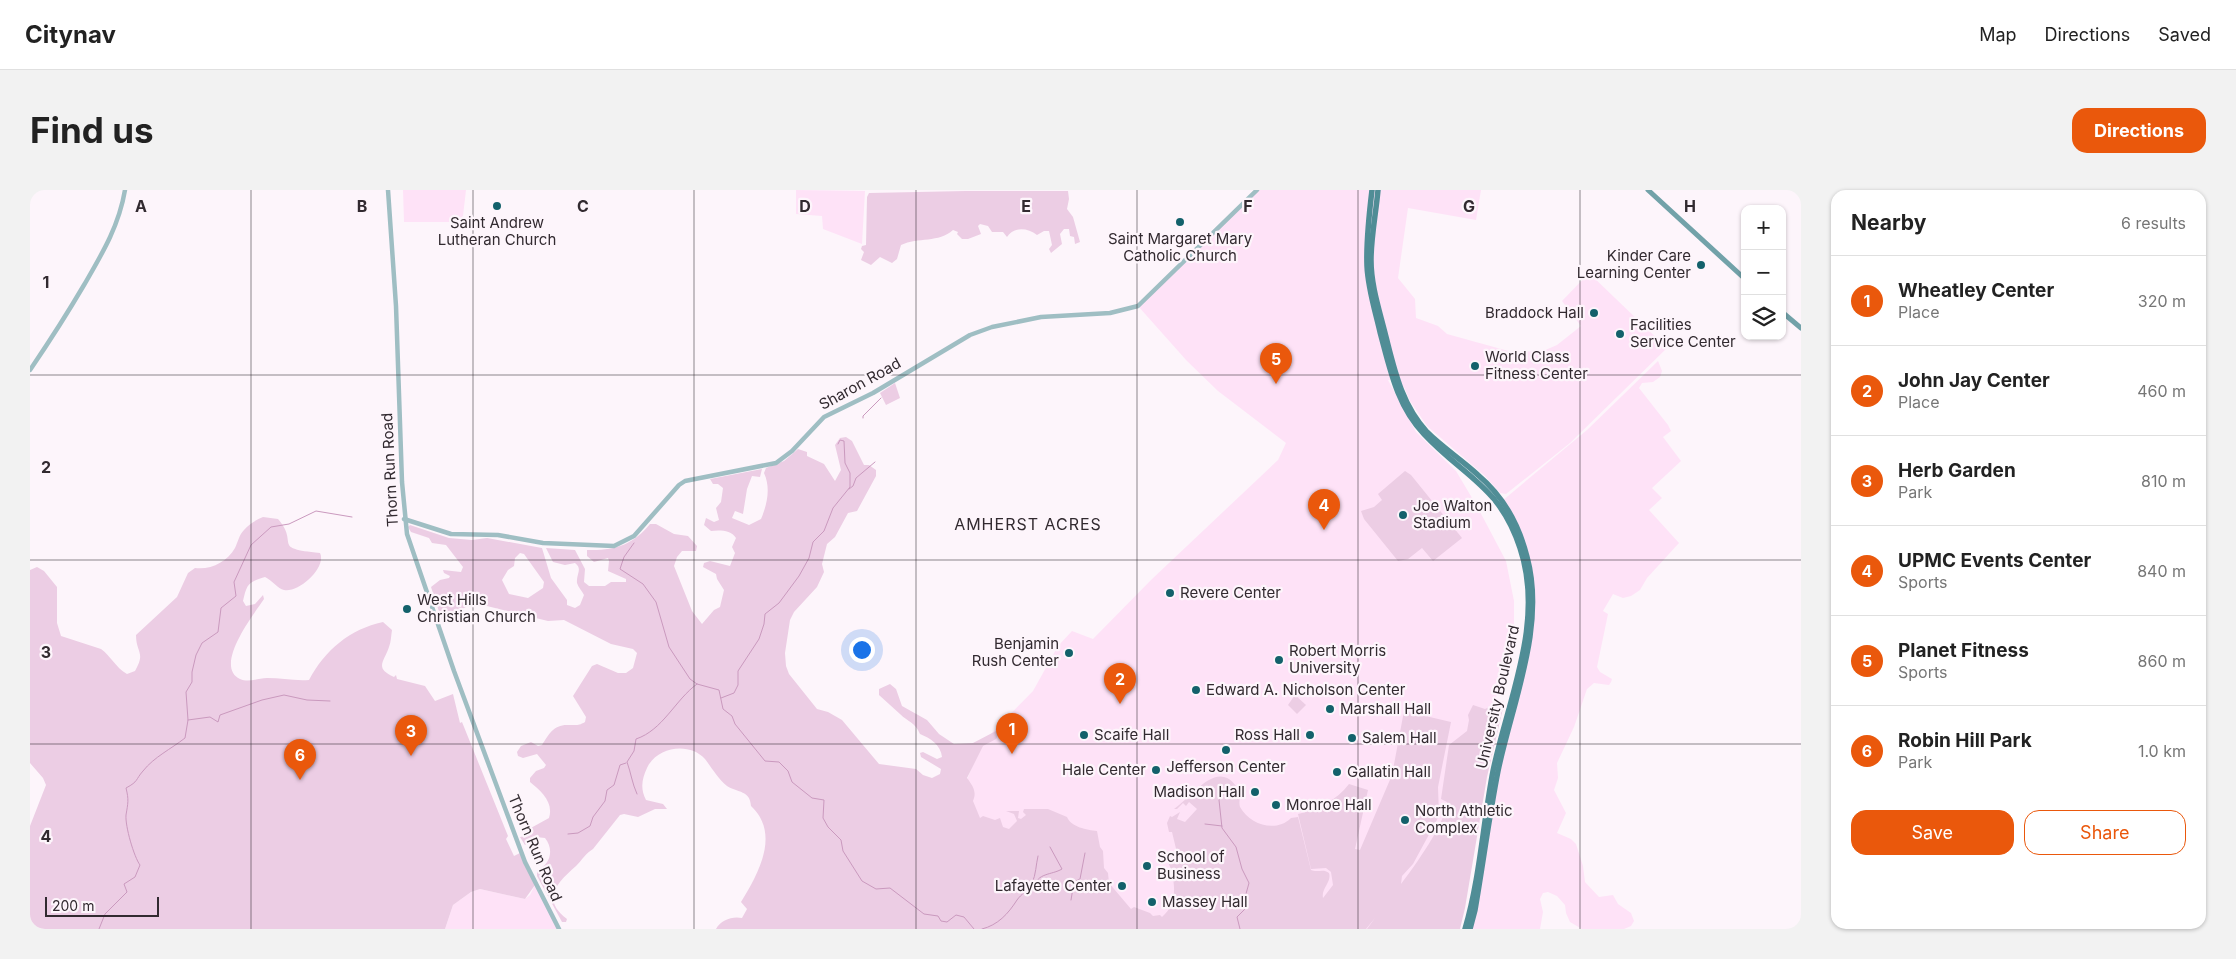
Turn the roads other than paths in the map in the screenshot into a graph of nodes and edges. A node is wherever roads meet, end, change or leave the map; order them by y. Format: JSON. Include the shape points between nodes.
{"nodes":[{"id":1,"x":125,"y":190,"type":"edge"},
{"id":2,"x":388,"y":190,"type":"edge"},
{"id":3,"x":1257,"y":190,"type":"edge"},
{"id":4,"x":1372,"y":190,"type":"edge"},
{"id":5,"x":1378,"y":190,"type":"edge"},
{"id":6,"x":1648,"y":190,"type":"edge"},
{"id":7,"x":1741,"y":275,"type":"edge"},
{"id":8,"x":1786,"y":315,"type":"edge"},
{"id":9,"x":1801,"y":328,"type":"edge"},
{"id":10,"x":30,"y":370,"type":"edge"},
{"id":11,"x":404,"y":519,"type":"junction"},
{"id":12,"x":559,"y":929,"type":"edge"},
{"id":13,"x":1465,"y":929,"type":"edge"},
{"id":14,"x":1470,"y":929,"type":"edge"}],
"edges":[{"from":1,"to":10,"type":"street","via":[[118,223],[104,252]]},
{"from":2,"to":11,"type":"street","name":"Thorn Run Road"},
{"from":3,"to":11,"type":"street","name":"Sharon Road","via":[[1138,306],[1110,313],[1041,317],[970,335],[873,393],[824,417],[776,463],[685,481],[645,526],[624,543],[590,545],[498,535],[451,534]]},
{"from":4,"to":13,"type":"main road","name":"University Boulevard","via":[[1367,235],[1368,275],[1396,390],[1423,433],[1481,483],[1501,508],[1519,543],[1528,581],[1526,638],[1493,772]]},
{"from":5,"to":14,"type":"main road","name":"University Boulevard","via":[[1372,276],[1403,394],[1426,430],[1479,475],[1502,501],[1522,541],[1532,579],[1530,639],[1498,772]]},
{"from":6,"to":7,"type":"main road"},
{"from":8,"to":9,"type":"main road"},
{"from":11,"to":12,"type":"street","name":"Thorn Run Road","via":[[411,548],[487,762],[525,862]]}]}
